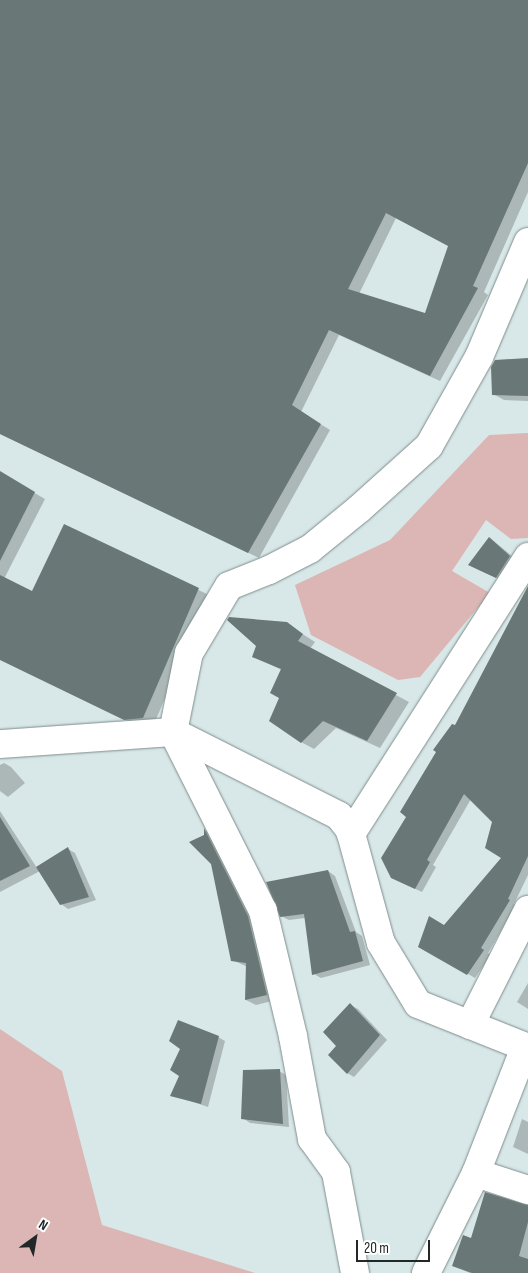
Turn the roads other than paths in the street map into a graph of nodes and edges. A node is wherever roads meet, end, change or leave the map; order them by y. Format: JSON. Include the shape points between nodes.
{"nodes":[{"id":1,"x":528,"y":242,"type":"edge"},
{"id":2,"x":528,"y":557,"type":"edge"},
{"id":3,"x":174,"y":732,"type":"junction"},
{"id":4,"x":0,"y":744,"type":"edge"},
{"id":5,"x":350,"y":834,"type":"junction"},
{"id":6,"x":528,"y":910,"type":"edge"},
{"id":7,"x":470,"y":1025,"type":"junction"},
{"id":8,"x":526,"y":1048,"type":"edge"},
{"id":9,"x":476,"y":1173,"type":"junction"},
{"id":10,"x":528,"y":1190,"type":"edge"},
{"id":11,"x":354,"y":1273,"type":"edge"},
{"id":12,"x":426,"y":1273,"type":"edge"}],
"edges":[{"from":1,"to":3,"type":"street","via":[[479,357],[429,446],[310,549],[229,586],[189,653]]},
{"from":2,"to":5,"type":"street"},
{"from":3,"to":4,"type":"street"},
{"from":3,"to":5,"type":"street","via":[[339,816]]},
{"from":3,"to":11,"type":"street","via":[[263,911],[312,1139],[336,1172]]},
{"from":5,"to":7,"type":"street","via":[[381,943],[418,1004]]},
{"from":6,"to":7,"type":"street"},
{"from":7,"to":8,"type":"street"},
{"from":8,"to":9,"type":"street"},
{"from":9,"to":10,"type":"street"},
{"from":9,"to":12,"type":"street"}]}
